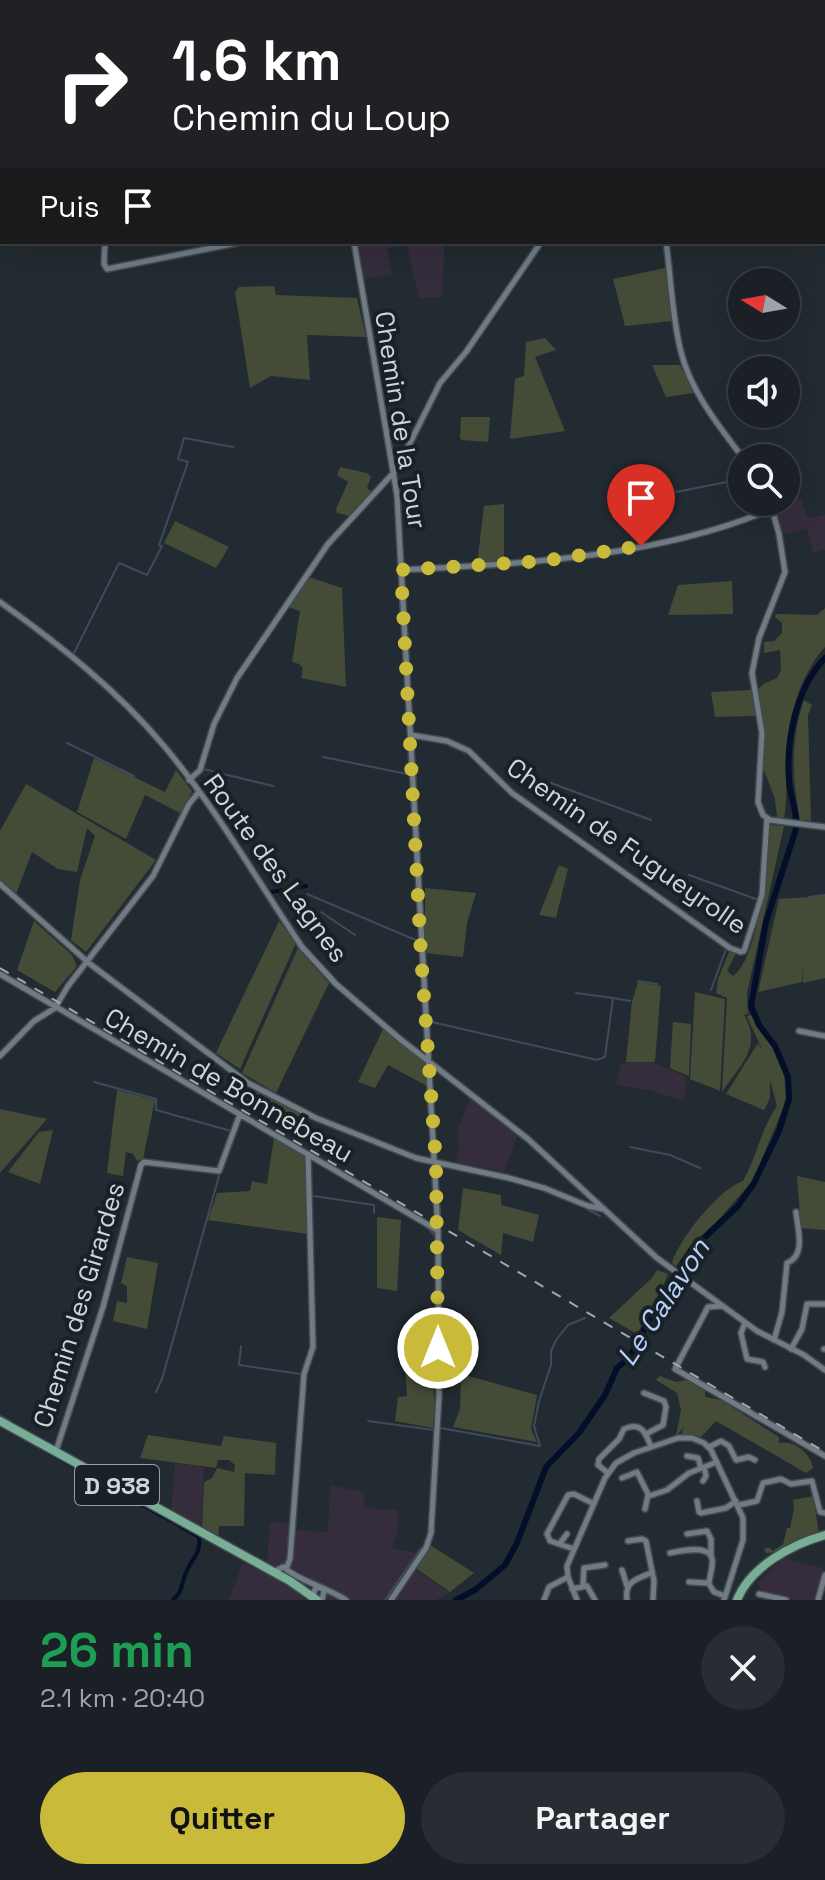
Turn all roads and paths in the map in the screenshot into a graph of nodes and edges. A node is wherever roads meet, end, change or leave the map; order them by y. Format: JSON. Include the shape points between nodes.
{"nodes":[{"id":1,"x":105,"y":244,"type":"edge"},
{"id":2,"x":232,"y":244,"type":"edge"},
{"id":3,"x":354,"y":244,"type":"edge"},
{"id":4,"x":540,"y":244,"type":"edge"},
{"id":5,"x":666,"y":244,"type":"edge"},
{"id":6,"x":733,"y":444,"type":"edge"},
{"id":7,"x":393,"y":473,"type":"junction"},
{"id":8,"x":744,"y":516,"type":"edge"},
{"id":9,"x":773,"y":516,"type":"edge"},
{"id":10,"x":401,"y":570,"type":"junction"},
{"id":11,"x":0,"y":602,"type":"edge"},
{"id":12,"x":411,"y":735,"type":"junction"},
{"id":13,"x":189,"y":780,"type":"junction"},
{"id":14,"x":198,"y":793,"type":"junction"},
{"id":15,"x":767,"y":819,"type":"junction"},
{"id":16,"x":825,"y":827,"type":"edge"},
{"id":17,"x":0,"y":884,"type":"edge"},
{"id":18,"x":87,"y":960,"type":"junction"},
{"id":19,"x":0,"y":974,"type":"edge"},
{"id":20,"x":55,"y":1008,"type":"junction"},
{"id":21,"x":799,"y":1031,"type":"dead end"},
{"id":22,"x":825,"y":1036,"type":"edge"},
{"id":23,"x":0,"y":1056,"type":"edge"},
{"id":24,"x":430,"y":1062,"type":"junction"},
{"id":25,"x":240,"y":1114,"type":"junction"},
{"id":26,"x":308,"y":1154,"type":"junction"},
{"id":27,"x":436,"y":1163,"type":"junction"},
{"id":28,"x":603,"y":1209,"type":"junction"},
{"id":29,"x":796,"y":1212,"type":"dead end"},
{"id":30,"x":438,"y":1231,"type":"junction"},
{"id":31,"x":825,"y":1304,"type":"edge"},
{"id":32,"x":723,"y":1306,"type":"junction"},
{"id":33,"x":745,"y":1323,"type":"junction"},
{"id":34,"x":774,"y":1340,"type":"junction"},
{"id":35,"x":791,"y":1349,"type":"junction"},
{"id":36,"x":765,"y":1367,"type":"dead end"},
{"id":37,"x":825,"y":1370,"type":"edge"},
{"id":38,"x":644,"y":1393,"type":"dead end"},
{"id":39,"x":0,"y":1421,"type":"edge"},
{"id":40,"x":646,"y":1434,"type":"junction"},
{"id":41,"x":651,"y":1447,"type":"junction"},
{"id":42,"x":709,"y":1447,"type":"junction"},
{"id":43,"x":56,"y":1451,"type":"junction"},
{"id":44,"x":687,"y":1456,"type":"dead end"},
{"id":45,"x":825,"y":1456,"type":"edge"},
{"id":46,"x":755,"y":1460,"type":"dead end"},
{"id":47,"x":717,"y":1462,"type":"junction"},
{"id":48,"x":703,"y":1467,"type":"junction"},
{"id":49,"x":608,"y":1473,"type":"junction"},
{"id":50,"x":622,"y":1478,"type":"dead end"},
{"id":51,"x":703,"y":1481,"type":"dead end"},
{"id":52,"x":648,"y":1495,"type":"junction"},
{"id":53,"x":697,"y":1501,"type":"dead end"},
{"id":54,"x":738,"y":1503,"type":"junction"},
{"id":55,"x":594,"y":1504,"type":"junction"},
{"id":56,"x":645,"y":1509,"type":"dead end"},
{"id":57,"x":825,"y":1513,"type":"edge"},
{"id":58,"x":567,"y":1534,"type":"dead end"},
{"id":59,"x":687,"y":1534,"type":"dead end"},
{"id":60,"x":825,"y":1535,"type":"edge"},
{"id":61,"x":628,"y":1541,"type":"dead end"},
{"id":62,"x":560,"y":1543,"type":"junction"},
{"id":63,"x":574,"y":1549,"type":"junction"},
{"id":64,"x":670,"y":1553,"type":"dead end"},
{"id":65,"x":711,"y":1556,"type":"junction"},
{"id":66,"x":605,"y":1565,"type":"dead end"},
{"id":67,"x":622,"y":1570,"type":"dead end"},
{"id":68,"x":279,"y":1571,"type":"junction"},
{"id":69,"x":651,"y":1573,"type":"junction"},
{"id":70,"x":825,"y":1575,"type":"edge"},
{"id":71,"x":568,"y":1577,"type":"junction"},
{"id":72,"x":689,"y":1582,"type":"dead end"},
{"id":73,"x":708,"y":1583,"type":"junction"},
{"id":74,"x":583,"y":1585,"type":"junction"},
{"id":75,"x":627,"y":1586,"type":"junction"},
{"id":76,"x":572,"y":1589,"type":"junction"},
{"id":77,"x":759,"y":1594,"type":"dead end"},
{"id":78,"x":317,"y":1595,"type":"edge"},
{"id":79,"x":724,"y":1598,"type":"edge"},
{"id":80,"x":346,"y":1600,"type":"edge"},
{"id":81,"x":391,"y":1600,"type":"edge"},
{"id":82,"x":544,"y":1600,"type":"edge"},
{"id":83,"x":577,"y":1600,"type":"edge"},
{"id":84,"x":595,"y":1600,"type":"edge"},
{"id":85,"x":627,"y":1600,"type":"edge"},
{"id":86,"x":653,"y":1600,"type":"edge"},
{"id":87,"x":740,"y":1600,"type":"edge"},
{"id":88,"x":786,"y":1600,"type":"edge"},
{"id":89,"x":818,"y":1600,"type":"edge"}],
"edges":[{"from":1,"to":2,"type":"street","via":[[107,269]]},
{"from":3,"to":7,"type":"street","name":"Chemin de la Tour"},
{"from":4,"to":7,"type":"street","via":[[440,383]]},
{"from":5,"to":6,"type":"street","via":[[684,363]]},
{"from":7,"to":10,"type":"street","name":"Chemin de la Tour"},
{"from":7,"to":13,"type":"street","via":[[328,544],[249,659],[219,712],[200,770]]},
{"from":8,"to":10,"type":"street","via":[[700,534],[641,546],[543,561]]},
{"from":9,"to":15,"type":"street","via":[[785,572],[759,638],[752,673],[762,733],[758,802]]},
{"from":10,"to":12,"type":"street","name":"Chemin de la Tour"},
{"from":11,"to":13,"type":"street","name":"Route des Lagnes","via":[[107,686]]},
{"from":12,"to":15,"type":"street","name":"Chemin de Fugueyrolle","via":[[469,751],[512,793],[741,952],[759,908]]},
{"from":12,"to":24,"type":"street","name":"Chemin de la Tour"},
{"from":13,"to":14,"type":"street","name":"Route des Lagnes"},
{"from":14,"to":18,"type":"street","via":[[153,876]]},
{"from":14,"to":24,"type":"street","name":"Route des Lagnes","via":[[314,963]]},
{"from":15,"to":16,"type":"street"},
{"from":17,"to":18,"type":"street"},
{"from":18,"to":20,"type":"street"},
{"from":18,"to":27,"type":"street","via":[[248,1083],[316,1118]]},
{"from":19,"to":20,"type":"street","name":"Chemin de Bonnebeau"},
{"from":20,"to":23,"type":"street","via":[[34,1021]]},
{"from":20,"to":25,"type":"street","name":"Chemin de Bonnebeau"},
{"from":21,"to":22,"type":"street"},
{"from":24,"to":27,"type":"street","name":"Chemin de la Tour"},
{"from":24,"to":28,"type":"street","name":"Route des Lagnes","via":[[528,1139]]},
{"from":25,"to":26,"type":"street","name":"Chemin de Bonnebeau"},
{"from":25,"to":43,"type":"street","name":"Chemin des Girardes","via":[[219,1171],[141,1165],[103,1307]]},
{"from":26,"to":30,"type":"street","name":"Chemin de Bonnebeau"},
{"from":26,"to":68,"type":"street","via":[[313,1347],[304,1374],[290,1559]]},
{"from":27,"to":28,"type":"street","via":[[509,1178]]},
{"from":27,"to":30,"type":"street","name":"Chemin de la Tour"},
{"from":28,"to":32,"type":"street","name":"Route des Lagnes"},
{"from":29,"to":34,"type":"street","via":[[798,1254],[787,1263]]},
{"from":30,"to":81,"type":"street","name":"Chemin de la Tour","via":[[439,1396],[431,1533]]},
{"from":31,"to":35,"type":"street","via":[[807,1304]]},
{"from":32,"to":33,"type":"street","name":"Route des Lagnes"},
{"from":32,"to":45,"type":"street","via":[[708,1307],[675,1369]]},
{"from":33,"to":34,"type":"street","name":"Route des Lagnes"},
{"from":33,"to":36,"type":"street","via":[[741,1333],[747,1359]]},
{"from":34,"to":35,"type":"street","name":"Route des Lagnes"},
{"from":35,"to":37,"type":"street","name":"Route des Lagnes"},
{"from":38,"to":40,"type":"street","via":[[666,1407],[663,1425]]},
{"from":39,"to":43,"type":"main road","number":"D 938"},
{"from":40,"to":41,"type":"street"},
{"from":40,"to":49,"type":"street","via":[[637,1426],[624,1429],[599,1459],[598,1465]]},
{"from":41,"to":42,"type":"street","via":[[687,1437]]},
{"from":41,"to":49,"type":"street","via":[[627,1456]]},
{"from":42,"to":46,"type":"street","via":[[721,1441],[736,1460]]},
{"from":42,"to":47,"type":"street"},
{"from":43,"to":68,"type":"main road","number":"D 938"},
{"from":44,"to":48,"type":"street","via":[[698,1458]]},
{"from":47,"to":48,"type":"street"},
{"from":47,"to":54,"type":"street"},
{"from":48,"to":51,"type":"street"},
{"from":48,"to":52,"type":"street","via":[[667,1490]]},
{"from":49,"to":55,"type":"street"},
{"from":50,"to":52,"type":"street","via":[[637,1472]]},
{"from":52,"to":56,"type":"street"},
{"from":53,"to":54,"type":"street","via":[[701,1513]]},
{"from":54,"to":57,"type":"street","via":[[757,1501],[763,1483],[812,1481],[820,1512]]},
{"from":54,"to":79,"type":"street","via":[[744,1534]]},
{"from":55,"to":62,"type":"street","via":[[574,1494],[566,1497],[547,1534],[550,1541]]},
{"from":55,"to":63,"type":"street"},
{"from":58,"to":62,"type":"street"},
{"from":59,"to":65,"type":"street","via":[[707,1531]]},
{"from":60,"to":87,"type":"main road","via":[[789,1550],[753,1575]]},
{"from":61,"to":69,"type":"street","via":[[645,1539]]},
{"from":62,"to":63,"type":"street"},
{"from":63,"to":71,"type":"street"},
{"from":64,"to":65,"type":"street","via":[[702,1550]]},
{"from":65,"to":73,"type":"street"},
{"from":66,"to":74,"type":"street","via":[[584,1568]]},
{"from":67,"to":75,"type":"street"},
{"from":68,"to":78,"type":"main road","number":"D 938"},
{"from":68,"to":78,"type":"street"},
{"from":68,"to":78,"type":"main road","number":"D 938","via":[[302,1593]]},
{"from":69,"to":75,"type":"street"},
{"from":69,"to":86,"type":"street"},
{"from":70,"to":89,"type":"street"},
{"from":71,"to":76,"type":"street"},
{"from":71,"to":82,"type":"street","via":[[549,1587]]},
{"from":72,"to":73,"type":"street"},
{"from":73,"to":79,"type":"street"},
{"from":74,"to":76,"type":"street"},
{"from":74,"to":84,"type":"street"},
{"from":75,"to":85,"type":"street"},
{"from":76,"to":83,"type":"street"},
{"from":77,"to":88,"type":"street"},
{"from":78,"to":80,"type":"street","via":[[331,1591]]}]}
